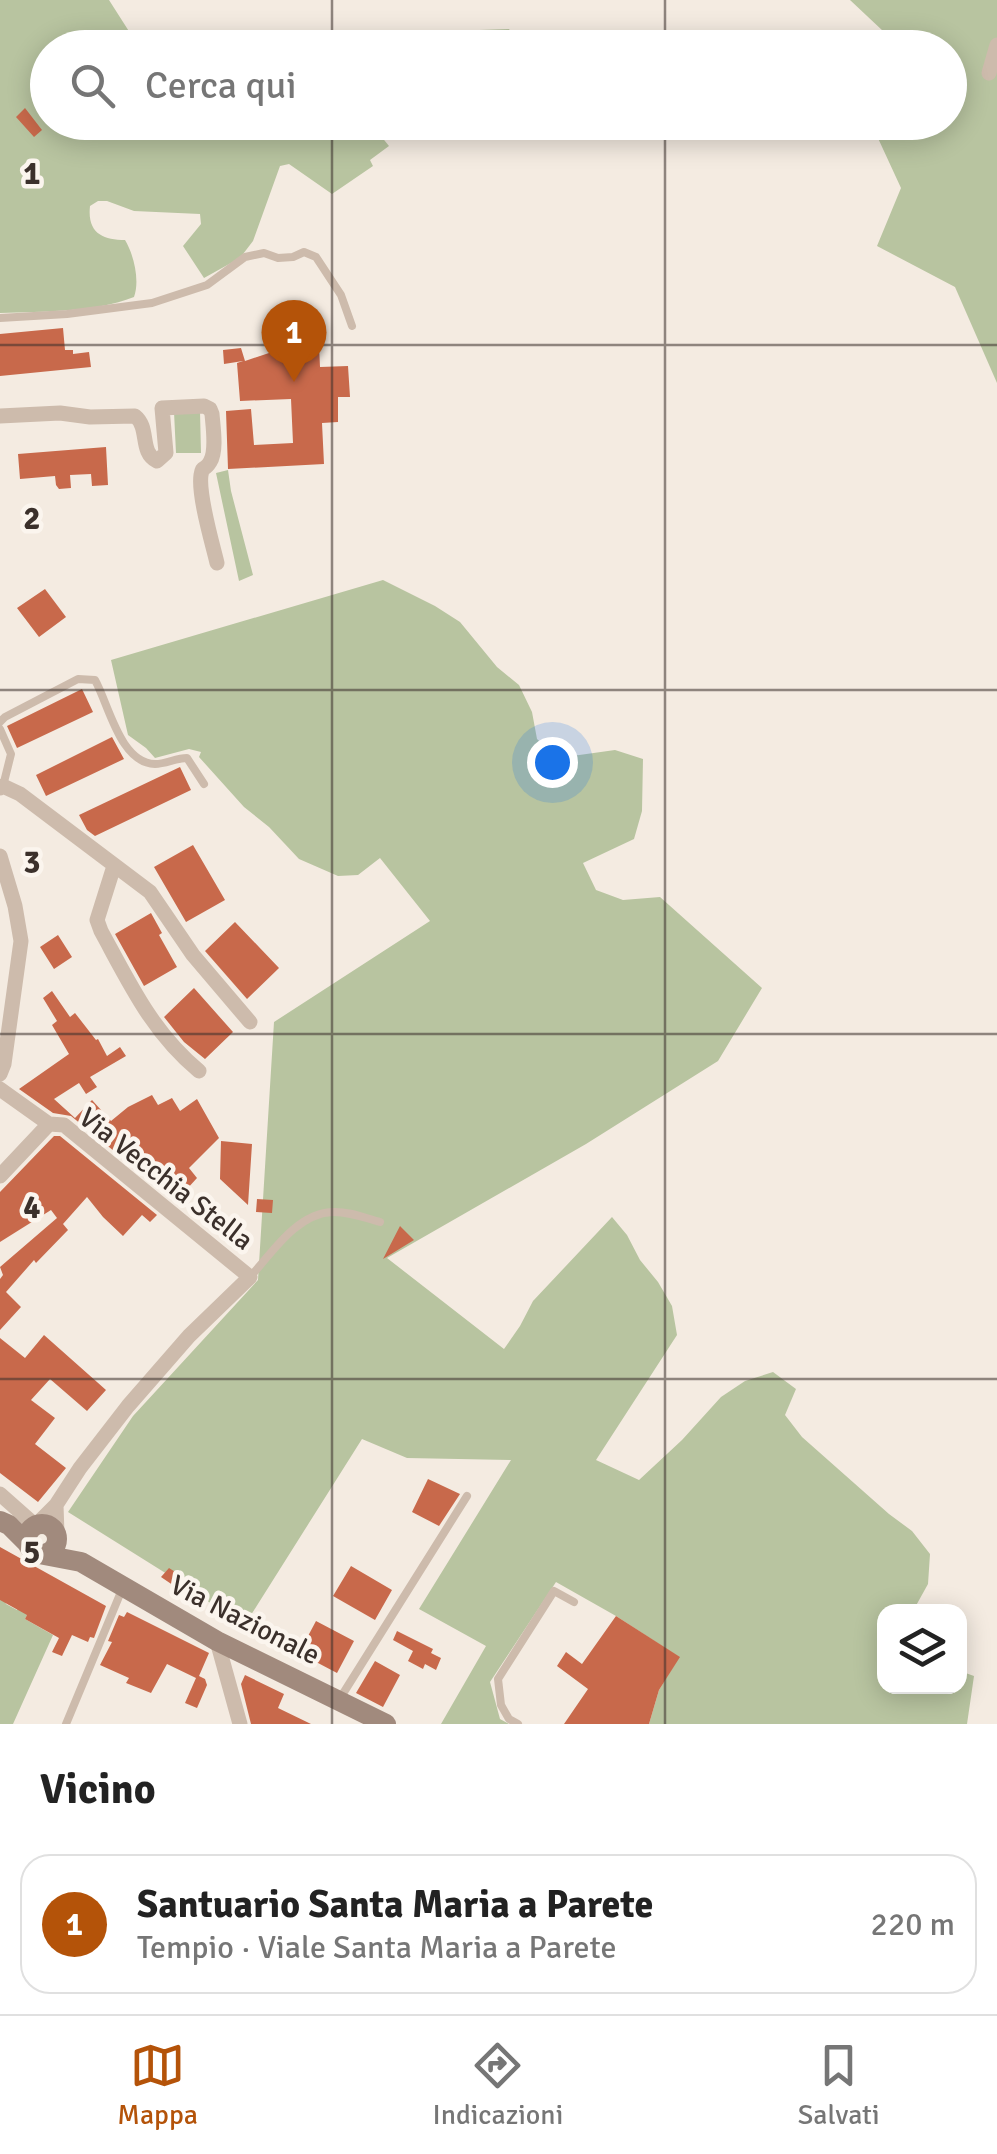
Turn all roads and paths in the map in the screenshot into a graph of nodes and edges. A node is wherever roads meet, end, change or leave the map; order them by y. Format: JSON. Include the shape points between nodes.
{"nodes":[{"id":1,"x":997,"y":45,"type":"edge"},
{"id":2,"x":989,"y":73,"type":"dead end"},
{"id":3,"x":0,"y":318,"type":"edge"},
{"id":4,"x":352,"y":326,"type":"dead end"},
{"id":5,"x":0,"y":416,"type":"edge"},
{"id":6,"x":218,"y":563,"type":"dead end"},
{"id":7,"x":0,"y":725,"type":"edge"},
{"id":8,"x":204,"y":784,"type":"dead end"},
{"id":9,"x":2,"y":787,"type":"edge"},
{"id":10,"x":0,"y":856,"type":"edge"},
{"id":11,"x":114,"y":866,"type":"junction"},
{"id":12,"x":250,"y":1022,"type":"dead end"},
{"id":13,"x":200,"y":1071,"type":"dead end"},
{"id":14,"x":0,"y":1074,"type":"edge"},
{"id":15,"x":0,"y":1089,"type":"edge"},
{"id":16,"x":49,"y":1124,"type":"junction"},
{"id":17,"x":0,"y":1176,"type":"edge"},
{"id":18,"x":380,"y":1222,"type":"dead end"},
{"id":19,"x":250,"y":1277,"type":"junction"},
{"id":20,"x":0,"y":1494,"type":"edge"},
{"id":21,"x":467,"y":1496,"type":"dead end"},
{"id":22,"x":4,"y":1523,"type":"edge"},
{"id":23,"x":38,"y":1535,"type":"junction"},
{"id":24,"x":124,"y":1587,"type":"junction"},
{"id":25,"x":574,"y":1602,"type":"dead end"},
{"id":26,"x":217,"y":1641,"type":"junction"},
{"id":27,"x":339,"y":1700,"type":"junction"},
{"id":28,"x":66,"y":1724,"type":"edge"},
{"id":29,"x":240,"y":1724,"type":"edge"},
{"id":30,"x":386,"y":1724,"type":"edge"},
{"id":31,"x":518,"y":1724,"type":"edge"}],
"edges":[{"from":1,"to":2,"type":"street"},
{"from":3,"to":4,"type":"lane","via":[[152,303],[207,285],[245,258],[304,252],[316,257]]},
{"from":5,"to":6,"type":"street","via":[[136,416],[157,462],[166,453],[162,408],[210,408],[212,456],[201,478]]},
{"from":7,"to":8,"type":"lane","via":[[78,679],[96,680],[129,750],[158,764],[188,758]]},
{"from":7,"to":9,"type":"lane","via":[[11,754]]},
{"from":9,"to":11,"type":"street"},
{"from":10,"to":14,"type":"street","via":[[21,941]]},
{"from":11,"to":12,"type":"street","via":[[150,892],[192,955]]},
{"from":11,"to":13,"type":"street","via":[[97,920],[101,931],[144,1010]]},
{"from":15,"to":16,"type":"street","name":"Via Vecchia Stella"},
{"from":16,"to":17,"type":"street"},
{"from":16,"to":19,"type":"street","name":"Via Vecchia Stella","via":[[64,1125]]},
{"from":18,"to":19,"type":"lane","via":[[331,1212],[309,1219]]},
{"from":19,"to":23,"type":"street","name":"Via Vecchia Stella","via":[[128,1406]]},
{"from":20,"to":23,"type":"street"},
{"from":21,"to":27,"type":"lane"},
{"from":22,"to":23,"type":"main road","name":"Via Nazionale"},
{"from":23,"to":24,"type":"main road","name":"Via Nazionale"},
{"from":24,"to":26,"type":"main road","name":"Via Nazionale"},
{"from":24,"to":28,"type":"lane"},
{"from":25,"to":31,"type":"lane","via":[[554,1591],[498,1679],[508,1719]]},
{"from":26,"to":27,"type":"main road","name":"Via Nazionale"},
{"from":26,"to":29,"type":"street"},
{"from":27,"to":30,"type":"main road","name":"Via Nazionale"}]}
